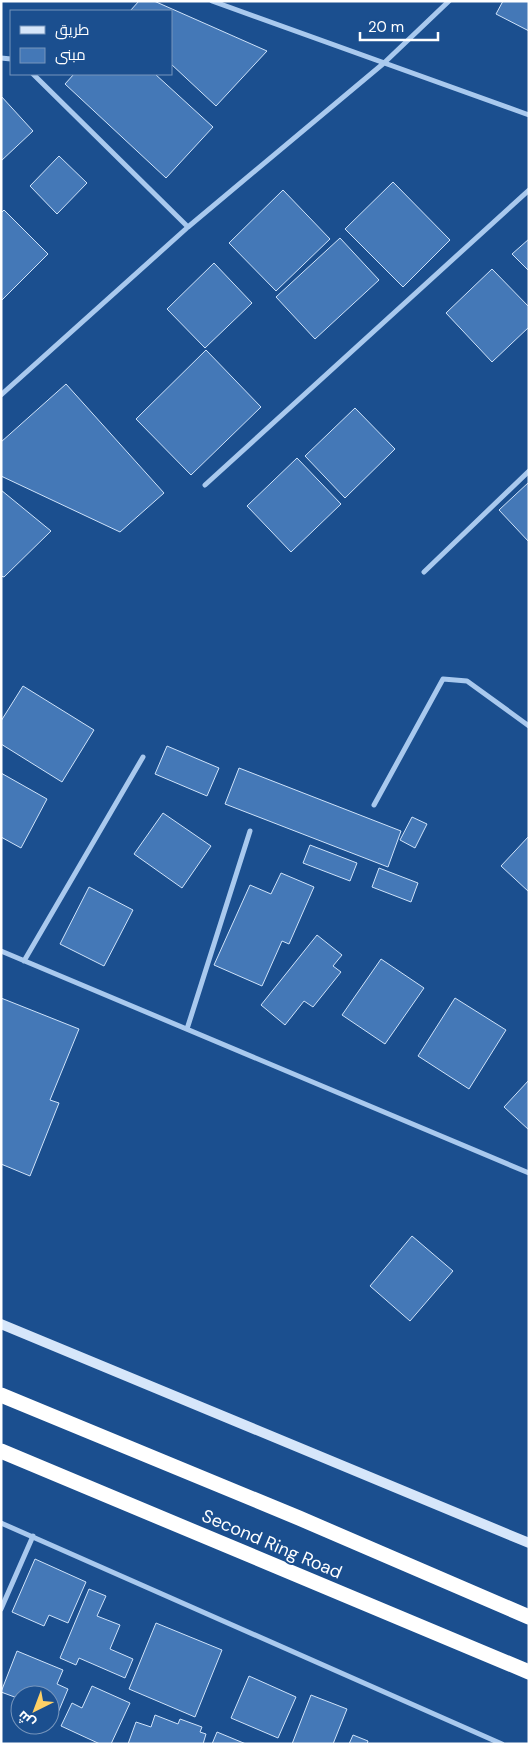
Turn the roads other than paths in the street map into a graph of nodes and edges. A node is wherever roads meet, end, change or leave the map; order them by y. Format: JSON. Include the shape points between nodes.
{"nodes":[{"id":1,"x":212,"y":1,"type":"edge"},
{"id":2,"x":449,"y":1,"type":"edge"},
{"id":3,"x":384,"y":62,"type":"junction"},
{"id":4,"x":34,"y":75,"type":"edge"},
{"id":5,"x":529,"y":115,"type":"edge"},
{"id":6,"x":529,"y":190,"type":"edge"},
{"id":7,"x":188,"y":227,"type":"junction"},
{"id":8,"x":1,"y":395,"type":"edge"},
{"id":9,"x":529,"y":470,"type":"edge"},
{"id":10,"x":205,"y":485,"type":"dead end"},
{"id":11,"x":424,"y":572,"type":"dead end"},
{"id":12,"x":529,"y":726,"type":"edge"},
{"id":13,"x":143,"y":757,"type":"dead end"},
{"id":14,"x":374,"y":805,"type":"dead end"},
{"id":15,"x":250,"y":832,"type":"dead end"},
{"id":16,"x":1,"y":951,"type":"edge"},
{"id":17,"x":24,"y":961,"type":"junction"},
{"id":18,"x":187,"y":1029,"type":"junction"},
{"id":19,"x":529,"y":1172,"type":"edge"},
{"id":20,"x":1,"y":1324,"type":"edge"},
{"id":21,"x":1,"y":1395,"type":"edge"},
{"id":22,"x":1,"y":1451,"type":"edge"},
{"id":23,"x":1,"y":1523,"type":"edge"},
{"id":24,"x":33,"y":1536,"type":"junction"},
{"id":25,"x":529,"y":1543,"type":"edge"},
{"id":26,"x":1,"y":1609,"type":"edge"},
{"id":27,"x":529,"y":1617,"type":"edge"},
{"id":28,"x":529,"y":1672,"type":"edge"},
{"id":29,"x":502,"y":1744,"type":"edge"}],
"edges":[{"from":1,"to":3,"type":"street"},
{"from":2,"to":3,"type":"street"},
{"from":3,"to":5,"type":"street"},
{"from":3,"to":7,"type":"street"},
{"from":4,"to":7,"type":"street"},
{"from":6,"to":10,"type":"street"},
{"from":7,"to":8,"type":"street"},
{"from":9,"to":11,"type":"street"},
{"from":12,"to":14,"type":"street","via":[[467,682],[443,679]]},
{"from":13,"to":17,"type":"street"},
{"from":15,"to":18,"type":"street"},
{"from":16,"to":17,"type":"street"},
{"from":17,"to":18,"type":"street"},
{"from":18,"to":19,"type":"street"},
{"from":20,"to":25,"type":"street"},
{"from":21,"to":27,"type":"highway","name":"Second Ring Road"},
{"from":22,"to":28,"type":"highway","name":"Second Ring Road"},
{"from":23,"to":24,"type":"street"},
{"from":24,"to":26,"type":"street"},
{"from":24,"to":29,"type":"street"}]}
